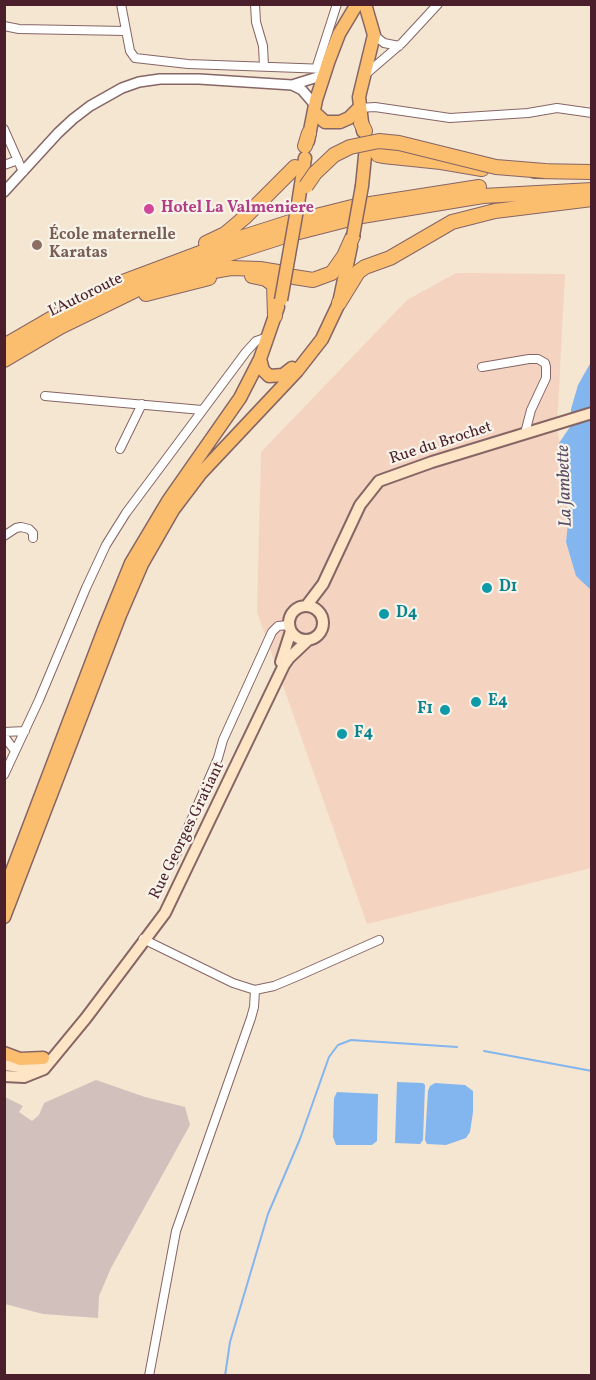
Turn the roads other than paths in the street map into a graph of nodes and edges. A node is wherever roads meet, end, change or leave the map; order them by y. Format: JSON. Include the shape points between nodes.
{"nodes":[{"id":1,"x":121,"y":4,"type":"edge"},
{"id":2,"x":255,"y":4,"type":"edge"},
{"id":3,"x":337,"y":4,"type":"edge"},
{"id":4,"x":357,"y":4,"type":"edge"},
{"id":5,"x":365,"y":4,"type":"edge"},
{"id":6,"x":438,"y":4,"type":"edge"},
{"id":7,"x":346,"y":24,"type":"junction"},
{"id":8,"x":4,"y":26,"type":"edge"},
{"id":9,"x":372,"y":29,"type":"junction"},
{"id":10,"x":126,"y":31,"type":"junction"},
{"id":11,"x":399,"y":46,"type":"junction"},
{"id":12,"x":200,"y":64,"type":"junction"},
{"id":13,"x":264,"y":66,"type":"junction"},
{"id":14,"x":322,"y":71,"type":"junction"},
{"id":15,"x":364,"y":75,"type":"junction"},
{"id":16,"x":199,"y":79,"type":"junction"},
{"id":17,"x":292,"y":85,"type":"junction"},
{"id":18,"x":359,"y":108,"type":"junction"},
{"id":19,"x":314,"y":109,"type":"junction"},
{"id":20,"x":591,"y":113,"type":"edge"},
{"id":21,"x":363,"y":128,"type":"dead end"},
{"id":22,"x":4,"y":129,"type":"edge"},
{"id":23,"x":369,"y":146,"type":"joint"},
{"id":24,"x":304,"y":150,"type":"junction"},
{"id":25,"x":18,"y":160,"type":"junction"},
{"id":26,"x":4,"y":165,"type":"edge"},
{"id":27,"x":23,"y":171,"type":"junction"},
{"id":28,"x":545,"y":171,"type":"junction"},
{"id":29,"x":588,"y":175,"type":"edge"},
{"id":30,"x":591,"y":190,"type":"edge"},
{"id":31,"x":4,"y":192,"type":"edge"},
{"id":32,"x":591,"y":199,"type":"edge"},
{"id":33,"x":299,"y":202,"type":"junction"},
{"id":34,"x":357,"y":212,"type":"junction"},
{"id":35,"x":294,"y":227,"type":"junction"},
{"id":36,"x":353,"y":236,"type":"junction"},
{"id":37,"x":150,"y":271,"type":"junction"},
{"id":38,"x":278,"y":273,"type":"dead end"},
{"id":39,"x":294,"y":277,"type":"dead end"},
{"id":40,"x":144,"y":294,"type":"junction"},
{"id":41,"x":278,"y":299,"type":"junction"},
{"id":42,"x":339,"y":303,"type":"junction"},
{"id":43,"x":275,"y":316,"type":"joint"},
{"id":44,"x":60,"y":327,"type":"junction"},
{"id":45,"x":269,"y":336,"type":"junction"},
{"id":46,"x":4,"y":346,"type":"edge"},
{"id":47,"x":314,"y":350,"type":"junction"},
{"id":48,"x":260,"y":359,"type":"junction"},
{"id":49,"x":4,"y":360,"type":"edge"},
{"id":50,"x":482,"y":367,"type":"dead end"},
{"id":51,"x":45,"y":396,"type":"dead end"},
{"id":52,"x":142,"y":404,"type":"junction"},
{"id":53,"x":202,"y":410,"type":"junction"},
{"id":54,"x":591,"y":414,"type":"edge"},
{"id":55,"x":525,"y":433,"type":"junction"},
{"id":56,"x":120,"y":449,"type":"dead end"},
{"id":57,"x":4,"y":536,"type":"edge"},
{"id":58,"x":33,"y":538,"type":"dead end"},
{"id":59,"x":323,"y":584,"type":"junction"},
{"id":60,"x":307,"y":605,"type":"junction"},
{"id":61,"x":321,"y":613,"type":"junction"},
{"id":62,"x":290,"y":628,"type":"junction"},
{"id":63,"x":308,"y":640,"type":"junction"},
{"id":64,"x":282,"y":665,"type":"junction"},
{"id":65,"x":25,"y":731,"type":"junction"},
{"id":66,"x":4,"y":734,"type":"edge"},
{"id":67,"x":15,"y":751,"type":"junction"},
{"id":68,"x":4,"y":775,"type":"edge"},
{"id":69,"x":173,"y":862,"type":"dead end"},
{"id":70,"x":20,"y":877,"type":"junction"},
{"id":71,"x":4,"y":892,"type":"edge"},
{"id":72,"x":4,"y":917,"type":"edge"},
{"id":73,"x":4,"y":929,"type":"edge"},
{"id":74,"x":144,"y":939,"type":"junction"},
{"id":75,"x":379,"y":940,"type":"dead end"},
{"id":76,"x":255,"y":990,"type":"junction"},
{"id":77,"x":4,"y":1053,"type":"edge"},
{"id":78,"x":50,"y":1055,"type":"junction"},
{"id":79,"x":4,"y":1065,"type":"edge"},
{"id":80,"x":4,"y":1076,"type":"edge"},
{"id":81,"x":149,"y":1376,"type":"edge"}],
"edges":[{"from":1,"to":10,"type":"street"},
{"from":2,"to":13,"type":"street"},
{"from":3,"to":14,"type":"street"},
{"from":4,"to":7,"type":"main road"},
{"from":5,"to":9,"type":"main road"},
{"from":6,"to":11,"type":"street"},
{"from":7,"to":9,"type":"main road","via":[[358,19]]},
{"from":7,"to":14,"type":"main road"},
{"from":8,"to":10,"type":"street"},
{"from":9,"to":11,"type":"street","via":[[384,43]]},
{"from":9,"to":15,"type":"main road"},
{"from":10,"to":12,"type":"street","via":[[135,58]]},
{"from":11,"to":15,"type":"street"},
{"from":12,"to":13,"type":"street"},
{"from":12,"to":16,"type":"street"},
{"from":13,"to":14,"type":"street"},
{"from":14,"to":17,"type":"street"},
{"from":14,"to":19,"type":"main road"},
{"from":15,"to":18,"type":"main road"},
{"from":16,"to":17,"type":"street"},
{"from":16,"to":27,"type":"street","via":[[139,82],[106,95],[73,119]]},
{"from":17,"to":19,"type":"street","via":[[302,90]]},
{"from":18,"to":19,"type":"main road","via":[[340,122],[325,122]]},
{"from":18,"to":20,"type":"street","via":[[450,118],[557,108]]},
{"from":18,"to":21,"type":"main road"},
{"from":19,"to":24,"type":"main road"},
{"from":22,"to":25,"type":"street"},
{"from":23,"to":28,"type":"highway","bridge":true,"via":[[383,156],[497,172]]},
{"from":23,"to":36,"type":"main road","bridge":true},
{"from":24,"to":33,"type":"main road"},
{"from":24,"to":37,"type":"highway","via":[[250,212],[225,234]]},
{"from":25,"to":26,"type":"street"},
{"from":25,"to":27,"type":"street"},
{"from":27,"to":31,"type":"street"},
{"from":28,"to":29,"type":"highway"},
{"from":28,"to":33,"type":"highway","bridge":true,"via":[[496,168],[379,141],[334,155],[315,173]]},
{"from":29,"to":34,"type":"highway","name":"L'Autoroute","via":[[488,186]]},
{"from":30,"to":34,"type":"highway","name":"L'Autoroute","via":[[483,196]]},
{"from":32,"to":42,"type":"highway","via":[[495,211],[452,222],[358,272]]},
{"from":33,"to":41,"type":"main road","bridge":true},
{"from":34,"to":35,"type":"highway","name":"L'Autoroute"},
{"from":35,"to":37,"type":"highway","name":"L'Autoroute"},
{"from":35,"to":44,"type":"highway","name":"L'Autoroute","via":[[140,288]]},
{"from":36,"to":39,"type":"highway","via":[[332,273],[313,280]]},
{"from":36,"to":42,"type":"main road"},
{"from":37,"to":46,"type":"highway","name":"L'Autoroute","via":[[66,310]]},
{"from":38,"to":40,"type":"highway","via":[[218,269]]},
{"from":40,"to":41,"type":"highway","via":[[204,278],[257,276],[272,283]]},
{"from":40,"to":44,"type":"highway"},
{"from":41,"to":43,"type":"highway"},
{"from":42,"to":47,"type":"main road"},
{"from":43,"to":45,"type":"main road"},
{"from":44,"to":49,"type":"highway","name":"L'Autoroute"},
{"from":45,"to":48,"type":"main road"},
{"from":45,"to":53,"type":"street","via":[[254,344]]},
{"from":47,"to":48,"type":"main road","via":[[279,376],[265,374]]},
{"from":47,"to":70,"type":"main road","via":[[201,472],[157,535],[132,585]]},
{"from":48,"to":71,"type":"main road","via":[[240,398],[168,501],[131,563]]},
{"from":50,"to":55,"type":"street","via":[[529,359],[545,363],[546,378]]},
{"from":51,"to":52,"type":"street"},
{"from":52,"to":53,"type":"street"},
{"from":52,"to":56,"type":"street"},
{"from":53,"to":65,"type":"street","via":[[106,544]]},
{"from":54,"to":55,"type":"main road","name":"Rue du Brochet"},
{"from":55,"to":59,"type":"main road","name":"Rue du Brochet","via":[[379,481],[360,505]]},
{"from":57,"to":58,"type":"street","via":[[21,527],[29,529]]},
{"from":59,"to":60,"type":"main road","name":"Rue du Brochet"},
{"from":59,"to":61,"type":"main road","name":"Rue du Brochet"},
{"from":60,"to":61,"type":"main road"},
{"from":60,"to":62,"type":"main road","via":[[294,611],[289,619]]},
{"from":61,"to":63,"type":"main road","via":[[323,629]]},
{"from":62,"to":63,"type":"main road","via":[[298,638]]},
{"from":62,"to":64,"type":"main road"},
{"from":62,"to":69,"type":"street","via":[[278,626],[270,636]]},
{"from":63,"to":64,"type":"main road"},
{"from":64,"to":74,"type":"main road","name":"Rue Georges Gratiant","via":[[175,896]]},
{"from":65,"to":66,"type":"street"},
{"from":65,"to":67,"type":"street"},
{"from":66,"to":67,"type":"street"},
{"from":67,"to":68,"type":"street"},
{"from":70,"to":72,"type":"main road"},
{"from":70,"to":73,"type":"main road"},
{"from":74,"to":76,"type":"street"},
{"from":74,"to":78,"type":"main road","name":"Rue Georges Gratiant"},
{"from":75,"to":76,"type":"street","via":[[274,986]]},
{"from":76,"to":81,"type":"street","via":[[251,1018],[176,1231]]},
{"from":77,"to":78,"type":"main road","via":[[20,1059]]},
{"from":78,"to":79,"type":"main road","via":[[22,1067]]},
{"from":78,"to":80,"type":"main road","via":[[44,1069],[38,1072],[24,1077]]}]}
